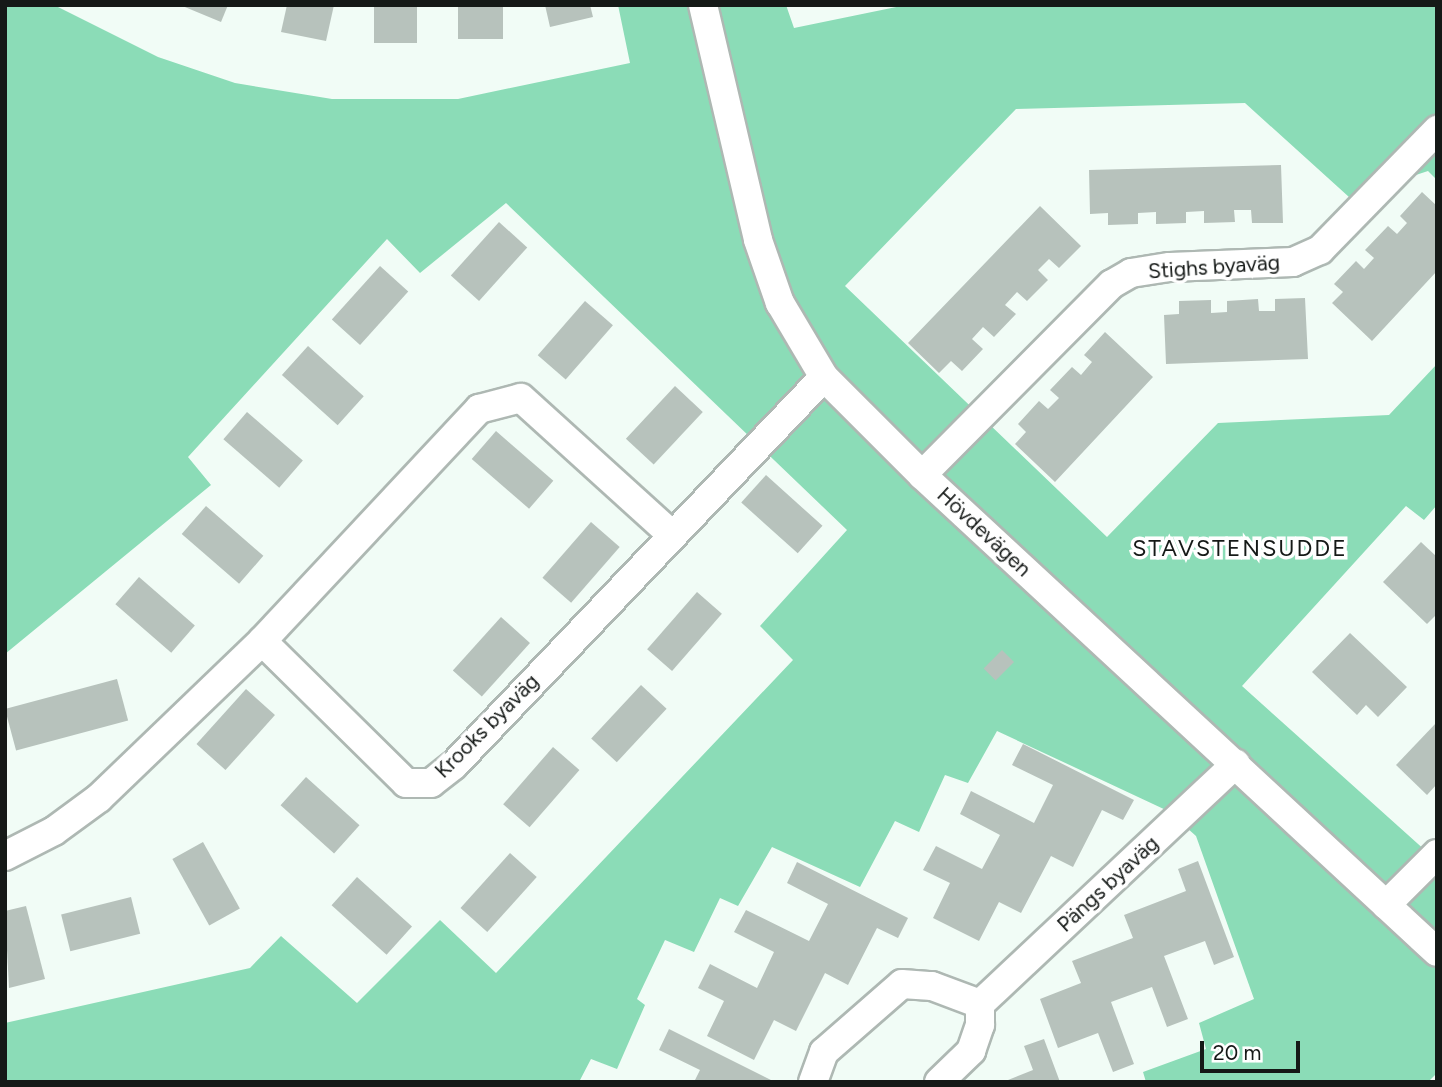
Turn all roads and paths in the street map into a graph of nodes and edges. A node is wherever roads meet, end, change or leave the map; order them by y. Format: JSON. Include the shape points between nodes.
{"nodes":[{"id":1,"x":703,"y":5,"type":"edge"},
{"id":2,"x":1431,"y":148,"type":"edge"},
{"id":3,"x":824,"y":377,"type":"junction"},
{"id":4,"x":922,"y":475,"type":"junction"},
{"id":5,"x":670,"y":533,"type":"junction"},
{"id":6,"x":262,"y":641,"type":"junction"},
{"id":7,"x":1236,"y":764,"type":"junction"},
{"id":8,"x":1437,"y":854,"type":"edge"},
{"id":9,"x":5,"y":856,"type":"edge"},
{"id":10,"x":1387,"y":905,"type":"junction"},
{"id":11,"x":1437,"y":952,"type":"edge"},
{"id":12,"x":980,"y":1004,"type":"junction"},
{"id":13,"x":813,"y":1082,"type":"edge"},
{"id":14,"x":939,"y":1082,"type":"edge"}],
"edges":[{"from":1,"to":3,"type":"street","name":"Hövdevägen","via":[[758,240],[780,303]]},
{"from":2,"to":4,"type":"street","name":"Stighs byaväg","via":[[1320,250],[1293,262],[1170,267],[1131,273],[1112,284]]},
{"from":3,"to":4,"type":"street","name":"Hövdevägen"},
{"from":3,"to":5,"type":"street","name":"Krooks byaväg"},
{"from":4,"to":7,"type":"street","name":"Hövdevägen"},
{"from":5,"to":6,"type":"street","via":[[520,398],[497,402],[479,409]]},
{"from":5,"to":6,"type":"street","name":"Krooks byaväg","via":[[454,765],[431,783],[406,783]]},
{"from":6,"to":9,"type":"street","via":[[99,798],[54,831]]},
{"from":7,"to":10,"type":"street","name":"Hövdevägen"},
{"from":7,"to":12,"type":"street","name":"Pängs byaväg"},
{"from":8,"to":10,"type":"street"},
{"from":10,"to":11,"type":"street","name":"Hövdevägen"},
{"from":12,"to":13,"type":"street","via":[[932,986],[902,984],[824,1052]]},
{"from":12,"to":14,"type":"street","via":[[980,1025],[971,1051]]}]}
